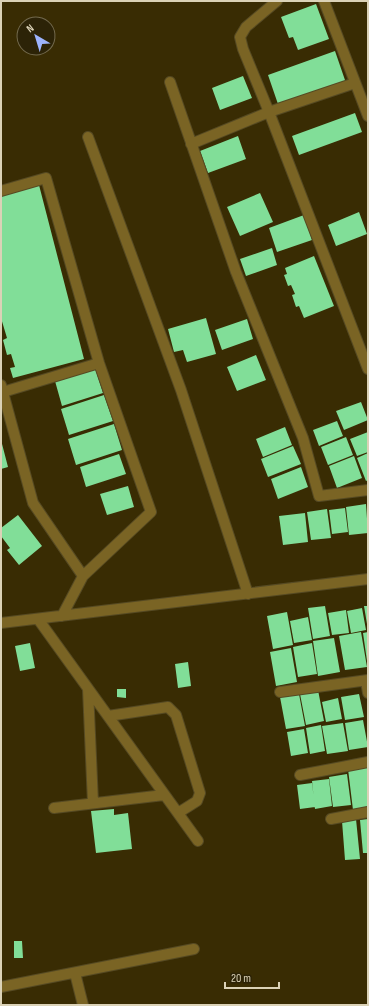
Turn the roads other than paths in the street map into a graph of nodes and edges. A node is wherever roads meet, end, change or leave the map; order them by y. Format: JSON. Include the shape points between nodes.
{"nodes":[{"id":1,"x":277,"y":1,"type":"edge"},
{"id":2,"x":324,"y":1,"type":"edge"},
{"id":3,"x":170,"y":82,"type":"dead end"},
{"id":4,"x":356,"y":83,"type":"junction"},
{"id":5,"x":269,"y":112,"type":"junction"},
{"id":6,"x":368,"y":116,"type":"edge"},
{"id":7,"x":88,"y":137,"type":"dead end"},
{"id":8,"x":191,"y":144,"type":"junction"},
{"id":9,"x":1,"y":191,"type":"edge"},
{"id":10,"x":99,"y":363,"type":"junction"},
{"id":11,"x":368,"y":370,"type":"edge"},
{"id":12,"x":2,"y":388,"type":"edge"},
{"id":13,"x":368,"y":490,"type":"edge"},
{"id":14,"x":83,"y":576,"type":"junction"},
{"id":15,"x":368,"y":579,"type":"edge"},
{"id":16,"x":248,"y":594,"type":"junction"},
{"id":17,"x":62,"y":616,"type":"junction"},
{"id":18,"x":38,"y":619,"type":"junction"},
{"id":19,"x":1,"y":623,"type":"edge"},
{"id":20,"x":367,"y":680,"type":"edge"},
{"id":21,"x":88,"y":689,"type":"junction"},
{"id":22,"x":280,"y":692,"type":"dead end"},
{"id":23,"x":368,"y":693,"type":"edge"},
{"id":24,"x":108,"y":716,"type":"junction"},
{"id":25,"x":368,"y":762,"type":"edge"},
{"id":26,"x":300,"y":775,"type":"dead end"},
{"id":27,"x":164,"y":795,"type":"junction"},
{"id":28,"x":93,"y":804,"type":"junction"},
{"id":29,"x":54,"y":808,"type":"dead end"},
{"id":30,"x":368,"y":812,"type":"edge"},
{"id":31,"x":178,"y":813,"type":"junction"},
{"id":32,"x":331,"y":819,"type":"dead end"},
{"id":33,"x":198,"y":841,"type":"dead end"},
{"id":34,"x":194,"y":949,"type":"dead end"},
{"id":35,"x":75,"y":973,"type":"junction"},
{"id":36,"x":1,"y":988,"type":"edge"},
{"id":37,"x":83,"y":1005,"type":"edge"}],
"edges":[{"from":1,"to":5,"type":"street","via":[[246,27],[240,37]]},
{"from":2,"to":4,"type":"street"},
{"from":3,"to":8,"type":"street"},
{"from":4,"to":5,"type":"street"},
{"from":4,"to":6,"type":"street"},
{"from":5,"to":8,"type":"street"},
{"from":5,"to":11,"type":"street"},
{"from":7,"to":16,"type":"street","via":[[181,390]]},
{"from":8,"to":13,"type":"street","via":[[236,272],[303,438],[319,496]]},
{"from":9,"to":10,"type":"street","via":[[46,178]]},
{"from":10,"to":12,"type":"street"},
{"from":10,"to":14,"type":"street","via":[[151,512]]},
{"from":12,"to":14,"type":"street","via":[[33,503]]},
{"from":14,"to":17,"type":"street"},
{"from":15,"to":16,"type":"street"},
{"from":16,"to":17,"type":"street"},
{"from":17,"to":18,"type":"street"},
{"from":18,"to":19,"type":"street"},
{"from":18,"to":21,"type":"street"},
{"from":20,"to":22,"type":"street"},
{"from":20,"to":23,"type":"street"},
{"from":21,"to":24,"type":"street"},
{"from":21,"to":28,"type":"street"},
{"from":24,"to":27,"type":"street"},
{"from":24,"to":31,"type":"street","via":[[168,707],[176,714],[200,793],[197,801]]},
{"from":25,"to":26,"type":"street"},
{"from":27,"to":28,"type":"street"},
{"from":27,"to":31,"type":"street"},
{"from":28,"to":29,"type":"street"},
{"from":30,"to":32,"type":"street"},
{"from":31,"to":33,"type":"street"},
{"from":34,"to":35,"type":"street"},
{"from":35,"to":36,"type":"street"},
{"from":35,"to":37,"type":"street"}]}
